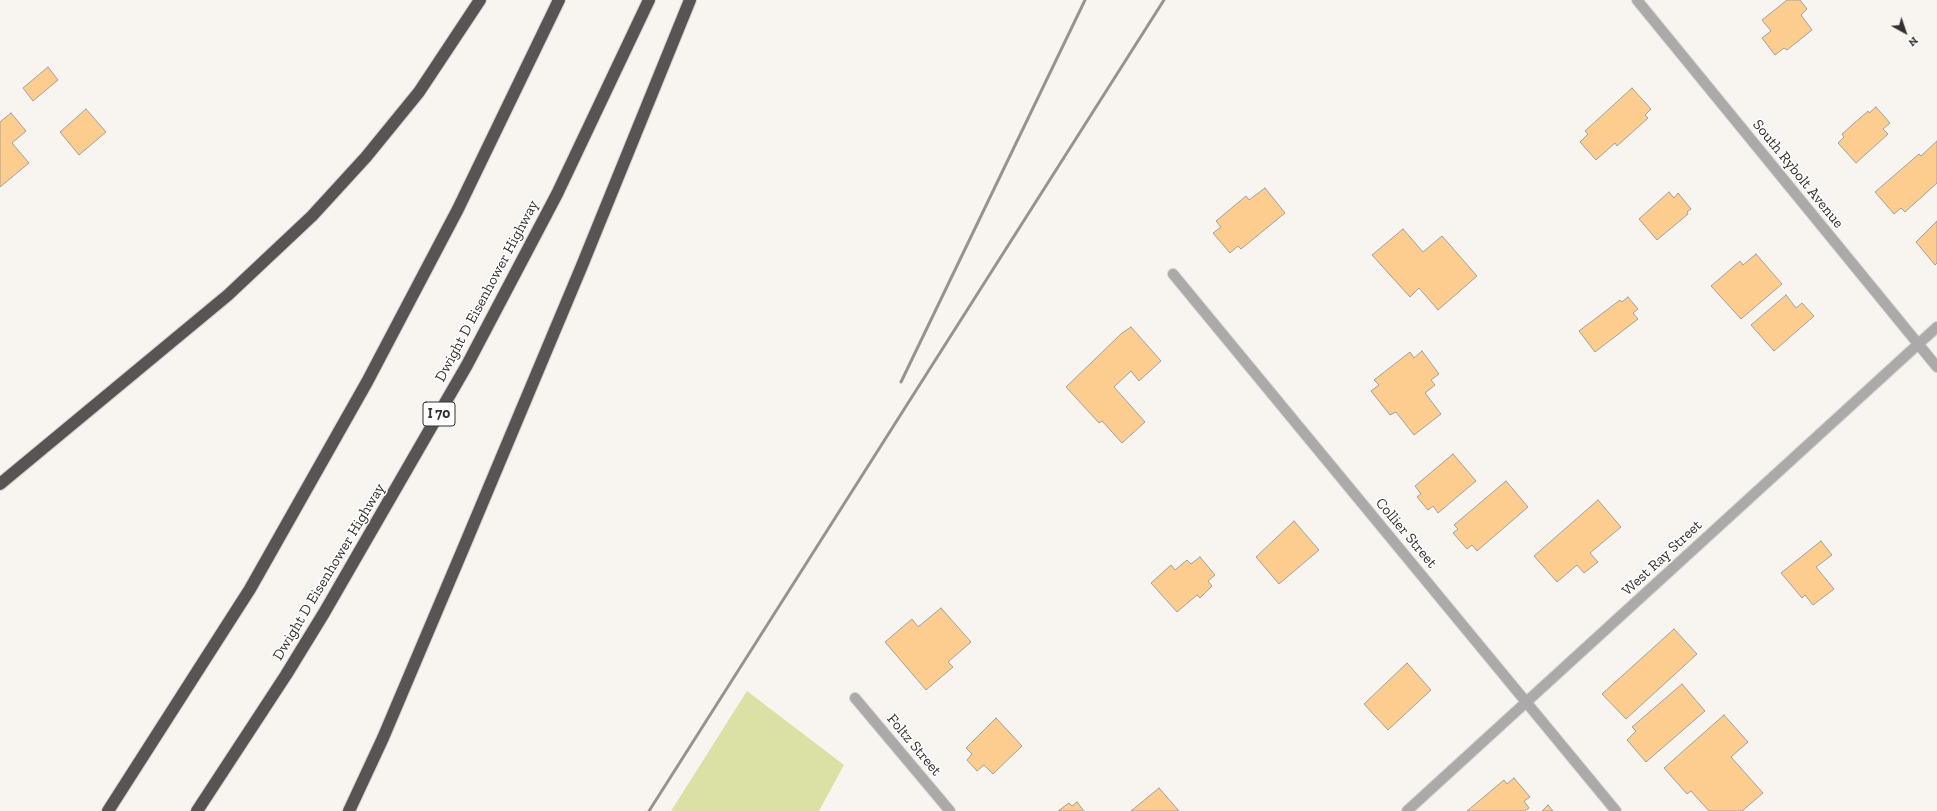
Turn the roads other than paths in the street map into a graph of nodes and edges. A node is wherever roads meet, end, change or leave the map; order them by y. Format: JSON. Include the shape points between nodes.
{"nodes":[{"id":1,"x":480,"y":0,"type":"edge"},
{"id":2,"x":560,"y":0,"type":"edge"},
{"id":3,"x":649,"y":0,"type":"edge"},
{"id":4,"x":690,"y":0,"type":"edge"},
{"id":5,"x":1637,"y":0,"type":"edge"},
{"id":6,"x":1173,"y":274,"type":"dead end"},
{"id":7,"x":1937,"y":328,"type":"edge"},
{"id":8,"x":1918,"y":344,"type":"junction"},
{"id":9,"x":1937,"y":368,"type":"edge"},
{"id":10,"x":0,"y":484,"type":"edge"},
{"id":11,"x":855,"y":698,"type":"dead end"},
{"id":12,"x":1526,"y":702,"type":"junction"},
{"id":13,"x":108,"y":811,"type":"edge"},
{"id":14,"x":197,"y":811,"type":"edge"},
{"id":15,"x":349,"y":811,"type":"edge"},
{"id":16,"x":950,"y":811,"type":"edge"},
{"id":17,"x":1407,"y":811,"type":"edge"},
{"id":18,"x":1616,"y":811,"type":"edge"}],
"edges":[{"from":1,"to":10,"type":"highway","via":[[419,92],[371,151],[312,216],[228,295]]},
{"from":2,"to":13,"type":"highway","via":[[458,209],[323,460],[250,589]]},
{"from":3,"to":14,"type":"highway","name":"Dwight D Eisenhower Highway","number":"I 70","via":[[557,194],[467,365],[320,620]]},
{"from":4,"to":15,"type":"highway","via":[[466,542],[383,738]]},
{"from":5,"to":8,"type":"street","name":"South Rybolt Avenue"},
{"from":6,"to":12,"type":"street","name":"Collier Street"},
{"from":7,"to":8,"type":"street","name":"West Ray Street"},
{"from":8,"to":9,"type":"street","name":"South Rybolt Avenue"},
{"from":8,"to":12,"type":"street","name":"West Ray Street"},
{"from":11,"to":16,"type":"street","name":"Foltz Street"},
{"from":12,"to":17,"type":"street","name":"West Ray Street"},
{"from":12,"to":18,"type":"street","name":"Collier Street"}]}
